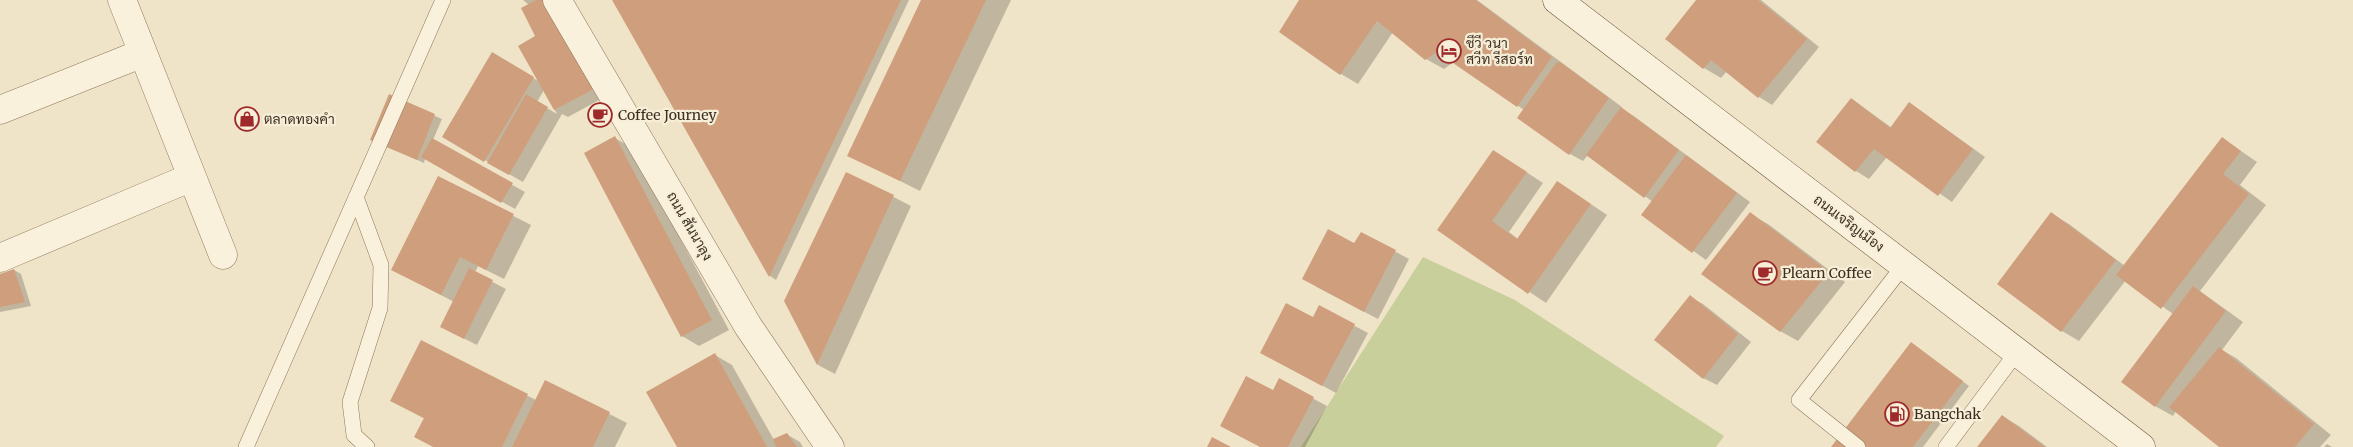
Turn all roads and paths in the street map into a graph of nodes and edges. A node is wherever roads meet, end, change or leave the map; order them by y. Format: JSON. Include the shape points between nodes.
{"nodes":[{"id":1,"x":122,"y":0,"type":"edge"},
{"id":2,"x":443,"y":0,"type":"edge"},
{"id":3,"x":558,"y":0,"type":"edge"},
{"id":4,"x":1557,"y":0,"type":"edge"},
{"id":5,"x":143,"y":52,"type":"junction"},
{"id":6,"x":0,"y":110,"type":"edge"},
{"id":7,"x":192,"y":177,"type":"junction"},
{"id":8,"x":356,"y":197,"type":"junction"},
{"id":9,"x":223,"y":255,"type":"dead end"},
{"id":10,"x":0,"y":258,"type":"edge"},
{"id":11,"x":1904,"y":266,"type":"junction"},
{"id":12,"x":2016,"y":352,"type":"junction"},
{"id":13,"x":246,"y":447,"type":"edge"},
{"id":14,"x":367,"y":447,"type":"edge"},
{"id":15,"x":830,"y":447,"type":"edge"},
{"id":16,"x":1858,"y":447,"type":"edge"},
{"id":17,"x":1946,"y":447,"type":"edge"},
{"id":18,"x":2142,"y":447,"type":"edge"}],
"edges":[{"from":1,"to":5,"type":"street"},
{"from":2,"to":8,"type":"lane"},
{"from":3,"to":15,"type":"street","name":"ถนน สันนาลุง","via":[[748,326]]},
{"from":4,"to":11,"type":"street","name":"ถนนเจริญเมือง"},
{"from":5,"to":6,"type":"street"},
{"from":5,"to":7,"type":"street"},
{"from":7,"to":9,"type":"street"},
{"from":7,"to":10,"type":"street"},
{"from":8,"to":13,"type":"lane"},
{"from":8,"to":14,"type":"lane","via":[[381,265],[380,308],[350,402],[354,435]]},
{"from":11,"to":12,"type":"street","name":"ถนนเจริญเมือง"},
{"from":11,"to":16,"type":"lane","via":[[1799,400]]},
{"from":12,"to":17,"type":"lane"},
{"from":12,"to":18,"type":"street","name":"ถนนเจริญเมือง"}]}
